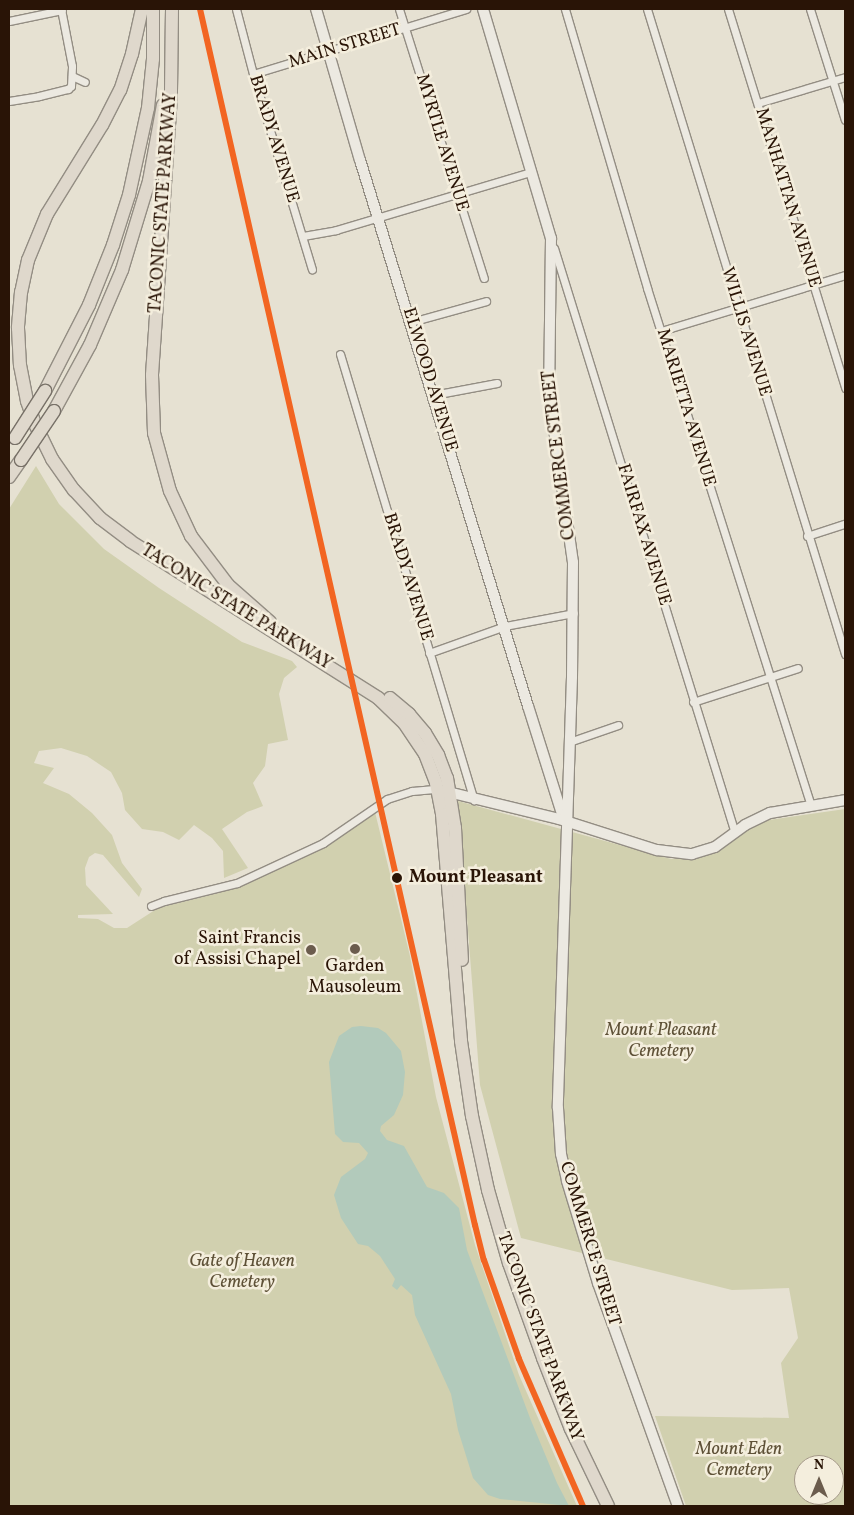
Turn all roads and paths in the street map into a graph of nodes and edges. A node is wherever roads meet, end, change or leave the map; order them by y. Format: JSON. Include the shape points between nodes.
{"nodes":[{"id":1,"x":142,"y":9,"type":"edge"},
{"id":2,"x":154,"y":9,"type":"edge"},
{"id":3,"x":170,"y":9,"type":"edge"},
{"id":4,"x":236,"y":9,"type":"edge"},
{"id":5,"x":316,"y":9,"type":"edge"},
{"id":6,"x":398,"y":9,"type":"edge"},
{"id":7,"x":466,"y":9,"type":"edge"},
{"id":8,"x":483,"y":9,"type":"edge"},
{"id":9,"x":565,"y":9,"type":"edge"},
{"id":10,"x":647,"y":9,"type":"edge"},
{"id":11,"x":728,"y":9,"type":"edge"},
{"id":12,"x":810,"y":9,"type":"edge"},
{"id":13,"x":62,"y":10,"type":"edge"},
{"id":14,"x":9,"y":21,"type":"edge"},
{"id":15,"x":404,"y":29,"type":"junction"},
{"id":16,"x":329,"y":52,"type":"junction"},
{"id":17,"x":252,"y":74,"type":"junction"},
{"id":18,"x":72,"y":76,"type":"junction"},
{"id":19,"x":845,"y":77,"type":"edge"},
{"id":20,"x":833,"y":81,"type":"junction"},
{"id":21,"x":85,"y":82,"type":"dead end"},
{"id":22,"x":9,"y":101,"type":"edge"},
{"id":23,"x":758,"y":103,"type":"junction"},
{"id":24,"x":845,"y":120,"type":"edge"},
{"id":25,"x":532,"y":172,"type":"junction"},
{"id":26,"x":456,"y":195,"type":"junction"},
{"id":27,"x":379,"y":218,"type":"junction"},
{"id":28,"x":303,"y":236,"type":"junction"},
{"id":29,"x":551,"y":238,"type":"junction"},
{"id":30,"x":312,"y":269,"type":"dead end"},
{"id":31,"x":845,"y":275,"type":"edge"},
{"id":32,"x":484,"y":278,"type":"dead end"},
{"id":33,"x":813,"y":284,"type":"junction"},
{"id":34,"x":486,"y":301,"type":"dead end"},
{"id":35,"x":739,"y":308,"type":"junction"},
{"id":36,"x":411,"y":322,"type":"junction"},
{"id":37,"x":661,"y":332,"type":"junction"},
{"id":38,"x":340,"y":354,"type":"dead end"},
{"id":39,"x":497,"y":384,"type":"dead end"},
{"id":40,"x":845,"y":388,"type":"edge"},
{"id":41,"x":433,"y":394,"type":"junction"},
{"id":42,"x":12,"y":442,"type":"edge"},
{"id":43,"x":9,"y":477,"type":"edge"},
{"id":44,"x":845,"y":524,"type":"edge"},
{"id":45,"x":807,"y":536,"type":"junction"},
{"id":46,"x":574,"y":613,"type":"junction"},
{"id":47,"x":505,"y":626,"type":"junction"},
{"id":48,"x":429,"y":653,"type":"junction"},
{"id":49,"x":845,"y":654,"type":"edge"},
{"id":50,"x":798,"y":668,"type":"dead end"},
{"id":51,"x":340,"y":670,"type":"junction"},
{"id":52,"x":770,"y":677,"type":"junction"},
{"id":53,"x":368,"y":688,"type":"junction"},
{"id":54,"x":693,"y":702,"type":"junction"},
{"id":55,"x":618,"y":725,"type":"dead end"},
{"id":56,"x":569,"y":742,"type":"junction"},
{"id":57,"x":543,"y":750,"type":"joint"},
{"id":58,"x":437,"y":788,"type":"junction"},
{"id":59,"x":450,"y":793,"type":"junction"},
{"id":60,"x":474,"y":800,"type":"junction"},
{"id":61,"x":845,"y":800,"type":"edge"},
{"id":62,"x":811,"y":806,"type":"junction"},
{"id":63,"x":568,"y":822,"type":"junction"},
{"id":64,"x":735,"y":833,"type":"junction"},
{"id":65,"x":151,"y":906,"type":"dead end"},
{"id":66,"x":608,"y":1506,"type":"edge"},
{"id":67,"x":617,"y":1506,"type":"edge"},
{"id":68,"x":678,"y":1506,"type":"edge"}],
"edges":[{"from":1,"to":51,"type":"highway","name":"TACONIC STATE PARKWAY","via":[[134,48],[120,90],[47,214],[28,260],[18,328],[20,365],[27,401],[52,459],[100,518],[136,545]]},
{"from":2,"to":42,"type":"highway","bridge":true,"via":[[148,108],[131,189],[113,245],[89,305],[45,390]]},
{"from":3,"to":43,"type":"highway","bridge":true,"via":[[163,106],[144,200],[122,270],[78,368],[54,411]]},
{"from":3,"to":51,"type":"highway","name":"TACONIC STATE PARKWAY","via":[[171,96],[151,385],[159,456],[182,518],[197,546],[220,576],[265,618]]},
{"from":4,"to":17,"type":"street","name":"BRADY AVENUE"},
{"from":5,"to":16,"type":"street","name":"ELWOOD AVENUE"},
{"from":6,"to":15,"type":"street","name":"MYRTLE AVENUE"},
{"from":7,"to":15,"type":"street","name":"MAIN STREET"},
{"from":8,"to":25,"type":"street","name":"COMMERCE STREET"},
{"from":9,"to":37,"type":"street","name":"MARIETTA AVENUE"},
{"from":10,"to":35,"type":"street","name":"WILLIS AVENUE"},
{"from":11,"to":23,"type":"street","name":"MANHATTAN AVENUE"},
{"from":12,"to":20,"type":"street"},
{"from":13,"to":14,"type":"street"},
{"from":13,"to":18,"type":"street"},
{"from":15,"to":16,"type":"street","name":"MAIN STREET"},
{"from":15,"to":26,"type":"street","name":"MYRTLE AVENUE"},
{"from":16,"to":17,"type":"street","name":"MAIN STREET"},
{"from":16,"to":27,"type":"street","name":"ELWOOD AVENUE"},
{"from":17,"to":28,"type":"street","name":"BRADY AVENUE"},
{"from":18,"to":21,"type":"street"},
{"from":18,"to":22,"type":"street","via":[[68,89]]},
{"from":19,"to":20,"type":"street"},
{"from":20,"to":23,"type":"street"},
{"from":20,"to":24,"type":"street"},
{"from":23,"to":33,"type":"street","name":"MANHATTAN AVENUE"},
{"from":25,"to":26,"type":"street"},
{"from":25,"to":29,"type":"street","name":"COMMERCE STREET"},
{"from":26,"to":27,"type":"street"},
{"from":26,"to":32,"type":"street","name":"MYRTLE AVENUE"},
{"from":27,"to":28,"type":"street"},
{"from":27,"to":36,"type":"street","name":"ELWOOD AVENUE"},
{"from":28,"to":30,"type":"street","name":"BRADY AVENUE"},
{"from":29,"to":46,"type":"street","name":"COMMERCE STREET","via":[[550,394],[573,562]]},
{"from":29,"to":54,"type":"street","name":"FAIRFAX AVENUE"},
{"from":31,"to":33,"type":"street"},
{"from":33,"to":35,"type":"street"},
{"from":33,"to":40,"type":"street","name":"MANHATTAN AVENUE"},
{"from":34,"to":36,"type":"street"},
{"from":35,"to":37,"type":"street"},
{"from":35,"to":45,"type":"street","name":"WILLIS AVENUE"},
{"from":36,"to":41,"type":"street","name":"ELWOOD AVENUE"},
{"from":37,"to":52,"type":"street","name":"MARIETTA AVENUE"},
{"from":38,"to":48,"type":"street","name":"BRADY AVENUE"},
{"from":39,"to":41,"type":"street"},
{"from":41,"to":47,"type":"street","name":"ELWOOD AVENUE"},
{"from":44,"to":45,"type":"street"},
{"from":45,"to":49,"type":"street","name":"WILLIS AVENUE"},
{"from":46,"to":47,"type":"street"},
{"from":46,"to":56,"type":"street","name":"COMMERCE STREET"},
{"from":47,"to":48,"type":"street"},
{"from":47,"to":57,"type":"street","name":"ELWOOD AVENUE"},
{"from":48,"to":60,"type":"street","name":"BRADY AVENUE"},
{"from":50,"to":52,"type":"street"},
{"from":51,"to":53,"type":"highway","name":"TACONIC STATE PARKWAY"},
{"from":52,"to":54,"type":"street"},
{"from":52,"to":62,"type":"street","name":"MARIETTA AVENUE"},
{"from":53,"to":58,"type":"highway","name":"TACONIC STATE PARKWAY","via":[[396,713],[412,733],[428,760]]},
{"from":53,"to":59,"type":"highway","name":"TACONIC STATE PARKWAY","via":[[404,710],[425,733],[440,761]]},
{"from":54,"to":64,"type":"street","name":"FAIRFAX AVENUE"},
{"from":55,"to":56,"type":"street"},
{"from":56,"to":63,"type":"street","name":"COMMERCE STREET"},
{"from":57,"to":63,"type":"street","name":"COMMERCE STREET","via":[[562,814]]},
{"from":58,"to":59,"type":"street"},
{"from":58,"to":65,"type":"street","via":[[397,795],[323,843],[237,883]]},
{"from":58,"to":66,"type":"highway","name":"TACONIC STATE PARKWAY","via":[[444,834],[461,1041],[486,1182],[509,1263],[537,1343]]},
{"from":59,"to":60,"type":"street"},
{"from":59,"to":67,"type":"highway","name":"TACONIC STATE PARKWAY","via":[[466,1017],[477,1100],[492,1175],[542,1335],[580,1428]]},
{"from":60,"to":63,"type":"street"},
{"from":61,"to":62,"type":"street"},
{"from":62,"to":64,"type":"street","via":[[770,813]]},
{"from":63,"to":64,"type":"street","via":[[676,853],[692,854],[714,848]]},
{"from":63,"to":68,"type":"street","name":"COMMERCE STREET","via":[[558,1092],[561,1154],[598,1283]]}]}
